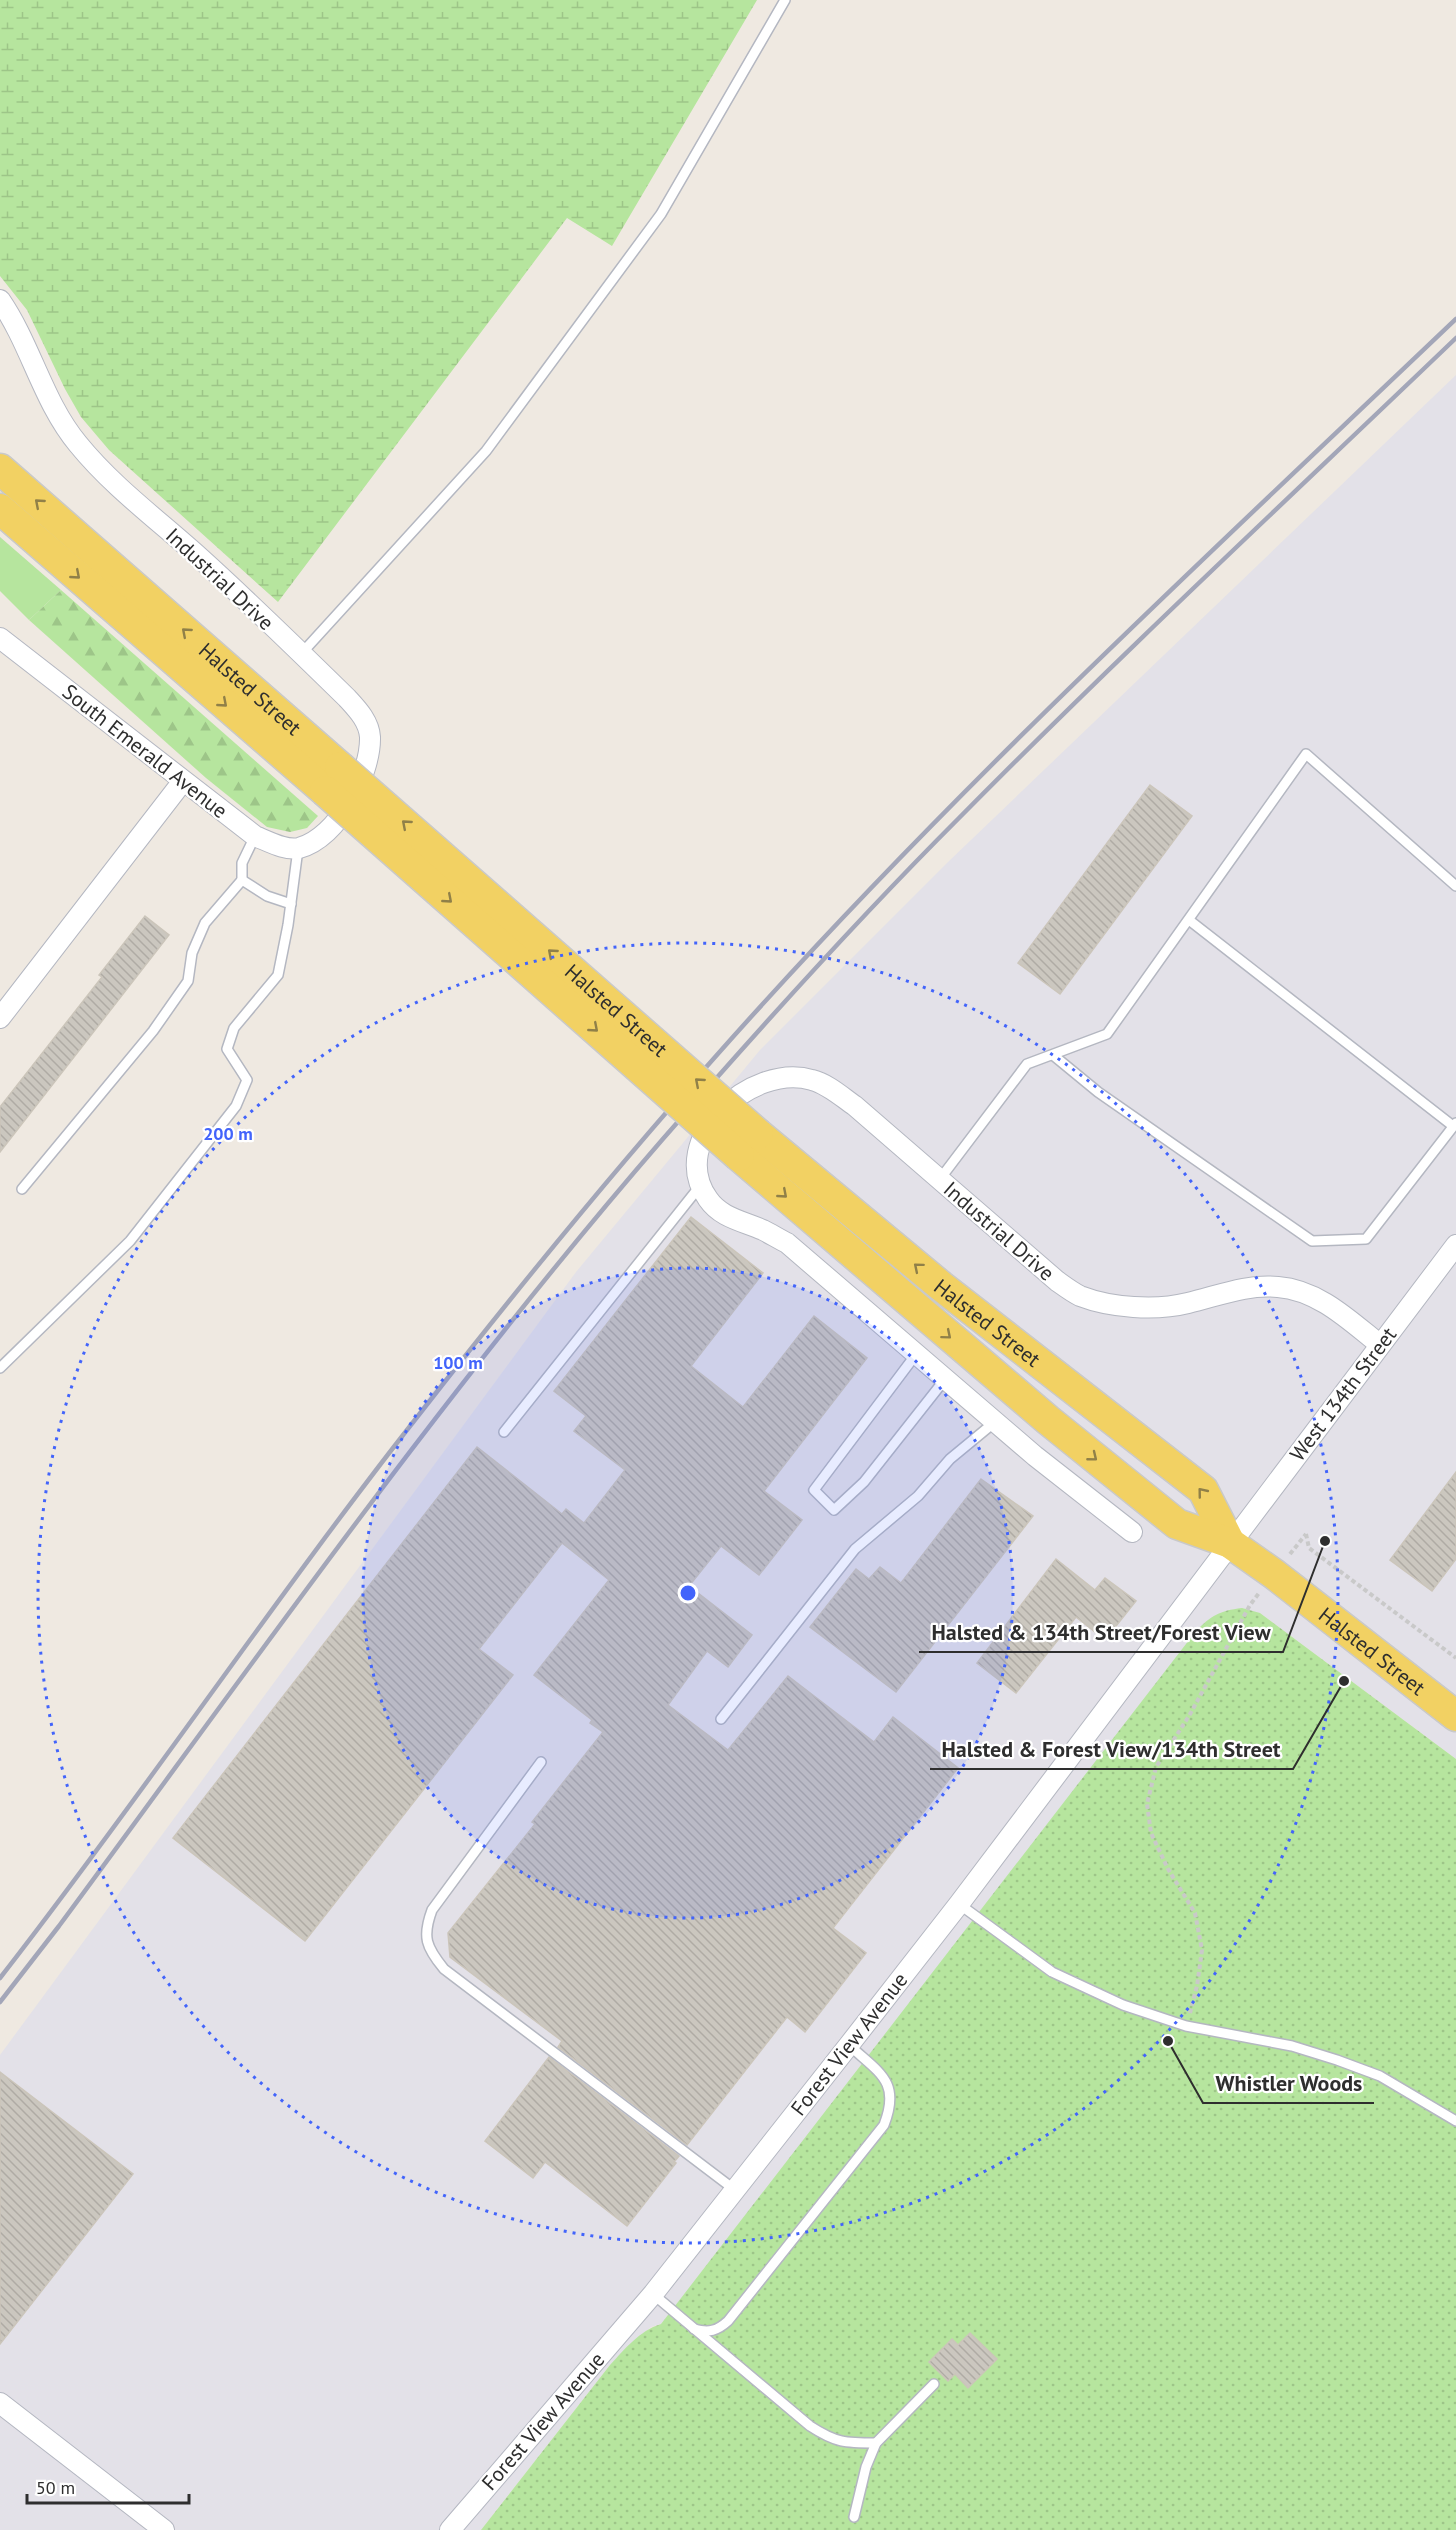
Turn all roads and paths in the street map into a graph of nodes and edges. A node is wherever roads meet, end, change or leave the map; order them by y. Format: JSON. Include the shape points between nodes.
{"nodes":[{"id":1,"x":785,"y":0,"type":"edge"},
{"id":2,"x":0,"y":300,"type":"edge"},
{"id":3,"x":0,"y":470,"type":"edge"},
{"id":4,"x":0,"y":509,"type":"edge"},
{"id":5,"x":0,"y":638,"type":"edge"},
{"id":6,"x":301,"y":654,"type":"junction"},
{"id":7,"x":333,"y":779,"type":"junction"},
{"id":8,"x":183,"y":781,"type":"junction"},
{"id":9,"x":255,"y":836,"type":"junction"},
{"id":10,"x":298,"y":849,"type":"junction"},
{"id":11,"x":242,"y":880,"type":"junction"},
{"id":12,"x":1456,"y":885,"type":"edge"},
{"id":13,"x":291,"y":904,"type":"junction"},
{"id":14,"x":1189,"y":920,"type":"junction"},
{"id":15,"x":0,"y":1018,"type":"edge"},
{"id":16,"x":1053,"y":1055,"type":"junction"},
{"id":17,"x":1455,"y":1125,"type":"edge"},
{"id":18,"x":749,"y":1145,"type":"junction"},
{"id":19,"x":939,"y":1179,"type":"junction"},
{"id":20,"x":700,"y":1186,"type":"junction"},
{"id":21,"x":22,"y":1190,"type":"dead end"},
{"id":22,"x":1456,"y":1245,"type":"edge"},
{"id":23,"x":1379,"y":1344,"type":"junction"},
{"id":24,"x":917,"y":1353,"type":"junction"},
{"id":25,"x":0,"y":1368,"type":"edge"},
{"id":26,"x":946,"y":1378,"type":"junction"},
{"id":27,"x":996,"y":1421,"type":"junction"},
{"id":28,"x":504,"y":1432,"type":"dead end"},
{"id":29,"x":1132,"y":1532,"type":"dead end"},
{"id":30,"x":1306,"y":1534,"type":"dead end"},
{"id":31,"x":1230,"y":1543,"type":"junction"},
{"id":32,"x":1250,"y":1605,"type":"dead end"},
{"id":33,"x":1456,"y":1658,"type":"edge"},
{"id":34,"x":1456,"y":1716,"type":"edge"},
{"id":35,"x":721,"y":1719,"type":"dead end"},
{"id":36,"x":541,"y":1762,"type":"dead end"},
{"id":37,"x":958,"y":1904,"type":"junction"},
{"id":38,"x":1186,"y":2026,"type":"junction"},
{"id":39,"x":849,"y":2045,"type":"junction"},
{"id":40,"x":1456,"y":2121,"type":"edge"},
{"id":41,"x":735,"y":2190,"type":"junction"},
{"id":42,"x":653,"y":2294,"type":"junction"},
{"id":43,"x":694,"y":2329,"type":"junction"},
{"id":44,"x":934,"y":2384,"type":"dead end"},
{"id":45,"x":0,"y":2403,"type":"edge"},
{"id":46,"x":876,"y":2443,"type":"junction"},
{"id":47,"x":854,"y":2517,"type":"dead end"},
{"id":48,"x":164,"y":2530,"type":"edge"},
{"id":49,"x":450,"y":2530,"type":"edge"}],
"edges":[{"from":1,"to":6,"type":"lane","via":[[661,214],[486,451]]},
{"from":2,"to":6,"type":"street","name":"Industrial Drive","via":[[14,319],[55,409],[77,443],[101,470]]},
{"from":7,"to":3,"type":"main road","name":"Halsted Street","one_way":true},
{"from":4,"to":7,"type":"main road","name":"Halsted Street","one_way":true},
{"from":5,"to":8,"type":"street","name":"South Emerald Avenue"},
{"from":6,"to":10,"type":"street","name":"Industrial Drive","via":[[353,704],[370,735],[362,780],[345,810],[321,838]]},
{"from":7,"to":18,"type":"main road","name":"Halsted Street","bridge":true},
{"from":8,"to":9,"type":"street","name":"South Emerald Avenue"},
{"from":8,"to":15,"type":"street"},
{"from":9,"to":10,"type":"street","name":"South Emerald Avenue"},
{"from":9,"to":11,"type":"lane","via":[[242,863]]},
{"from":10,"to":13,"type":"lane"},
{"from":11,"to":13,"type":"lane","via":[[267,896]]},
{"from":11,"to":21,"type":"lane","via":[[205,923],[192,953],[188,981],[153,1031]]},
{"from":12,"to":14,"type":"lane","via":[[1306,754]]},
{"from":13,"to":25,"type":"lane","via":[[278,975],[234,1028],[227,1049],[247,1080],[236,1106],[130,1241]]},
{"from":14,"to":16,"type":"lane","via":[[1107,1034]]},
{"from":14,"to":17,"type":"lane"},
{"from":16,"to":17,"type":"lane","via":[[1098,1092],[1312,1241],[1366,1239]]},
{"from":16,"to":19,"type":"lane","via":[[1027,1064]]},
{"from":18,"to":31,"type":"main road","name":"Halsted Street","one_way":true,"via":[[1039,1413],[1177,1524]]},
{"from":31,"to":18,"type":"main road","name":"Halsted Street","one_way":true,"via":[[1203,1490],[940,1286]]},
{"from":19,"to":20,"type":"street","name":"Industrial Drive","via":[[834,1091],[812,1080],[791,1078],[762,1083],[741,1092],[722,1110],[706,1131],[698,1151]]},
{"from":19,"to":23,"type":"street","name":"Industrial Drive","via":[[1057,1281],[1079,1295],[1107,1303],[1154,1308],[1187,1304],[1238,1289],[1278,1287],[1311,1295]]},
{"from":20,"to":24,"type":"street","via":[[708,1201],[723,1215],[787,1243]]},
{"from":20,"to":28,"type":"lane"},
{"from":22,"to":23,"type":"street","name":"West 134th Street"},
{"from":23,"to":31,"type":"street","name":"West 134th Street"},
{"from":24,"to":26,"type":"street"},
{"from":24,"to":26,"type":"lane","via":[[814,1490],[834,1510],[864,1482]]},
{"from":26,"to":27,"type":"street"},
{"from":27,"to":29,"type":"street"},
{"from":27,"to":35,"type":"lane","via":[[950,1460],[918,1496],[855,1549]]},
{"from":30,"to":33,"type":"path","via":[[1309,1548]]},
{"from":31,"to":34,"type":"main road","name":"Halsted Street"},
{"from":31,"to":37,"type":"street","name":"Forest View Avenue"},
{"from":32,"to":38,"type":"path","via":[[1156,1767],[1147,1804],[1151,1833],[1195,1913],[1202,1950]]},
{"from":36,"to":41,"type":"lane","via":[[432,1910],[427,1924],[428,1946],[444,1969]]},
{"from":37,"to":38,"type":"lane","via":[[1052,1972],[1123,2004]]},
{"from":37,"to":39,"type":"street","name":"Forest View Avenue"},
{"from":38,"to":40,"type":"lane","via":[[1292,2046],[1337,2060],[1380,2076]]},
{"from":39,"to":41,"type":"street","name":"Forest View Avenue"},
{"from":39,"to":43,"type":"lane","via":[[878,2072],[892,2093],[884,2125],[728,2321],[707,2332]]},
{"from":41,"to":42,"type":"street","name":"Forest View Avenue"},
{"from":42,"to":43,"type":"lane"},
{"from":42,"to":49,"type":"street","name":"Forest View Avenue"},
{"from":43,"to":46,"type":"lane","via":[[830,2439]]},
{"from":44,"to":46,"type":"lane"},
{"from":45,"to":48,"type":"street"},
{"from":46,"to":47,"type":"lane"}]}
